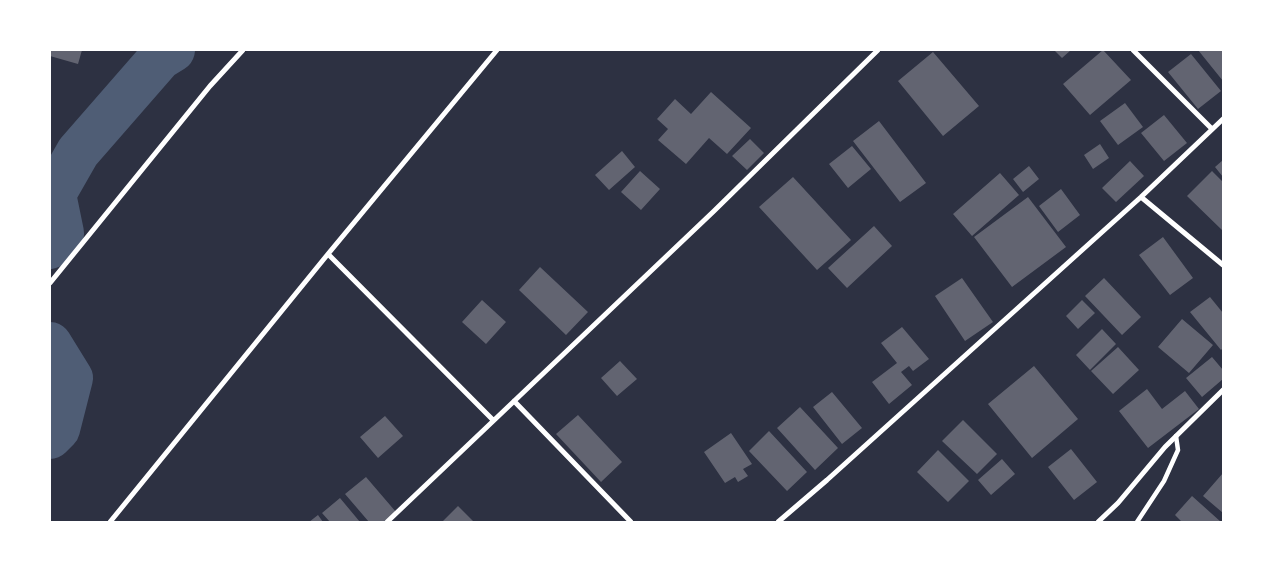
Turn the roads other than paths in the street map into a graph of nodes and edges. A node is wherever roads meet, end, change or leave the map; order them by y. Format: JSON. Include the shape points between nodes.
{"nodes":[{"id":1,"x":243,"y":50,"type":"edge"},
{"id":2,"x":497,"y":50,"type":"edge"},
{"id":3,"x":878,"y":50,"type":"edge"},
{"id":4,"x":1133,"y":50,"type":"edge"},
{"id":5,"x":1223,"y":119,"type":"edge"},
{"id":6,"x":1212,"y":129,"type":"junction"},
{"id":7,"x":1142,"y":197,"type":"junction"},
{"id":8,"x":328,"y":254,"type":"junction"},
{"id":9,"x":1223,"y":265,"type":"edge"},
{"id":10,"x":50,"y":283,"type":"edge"},
{"id":11,"x":1223,"y":390,"type":"edge"},
{"id":12,"x":514,"y":401,"type":"junction"},
{"id":13,"x":493,"y":420,"type":"junction"},
{"id":14,"x":1176,"y":436,"type":"junction"},
{"id":15,"x":110,"y":522,"type":"edge"},
{"id":16,"x":387,"y":522,"type":"edge"},
{"id":17,"x":631,"y":522,"type":"edge"},
{"id":18,"x":778,"y":522,"type":"edge"},
{"id":19,"x":1098,"y":522,"type":"edge"},
{"id":20,"x":1137,"y":522,"type":"edge"}],
"edges":[{"from":1,"to":10,"type":"street"},
{"from":2,"to":8,"type":"street"},
{"from":3,"to":12,"type":"street"},
{"from":4,"to":6,"type":"street"},
{"from":5,"to":6,"type":"street"},
{"from":6,"to":7,"type":"street"},
{"from":7,"to":9,"type":"street"},
{"from":7,"to":18,"type":"street"},
{"from":8,"to":13,"type":"street"},
{"from":8,"to":15,"type":"street"},
{"from":11,"to":14,"type":"street"},
{"from":12,"to":13,"type":"street"},
{"from":12,"to":17,"type":"street"},
{"from":13,"to":16,"type":"street"},
{"from":14,"to":19,"type":"street"},
{"from":14,"to":20,"type":"street","via":[[1178,450],[1164,481]]}]}
